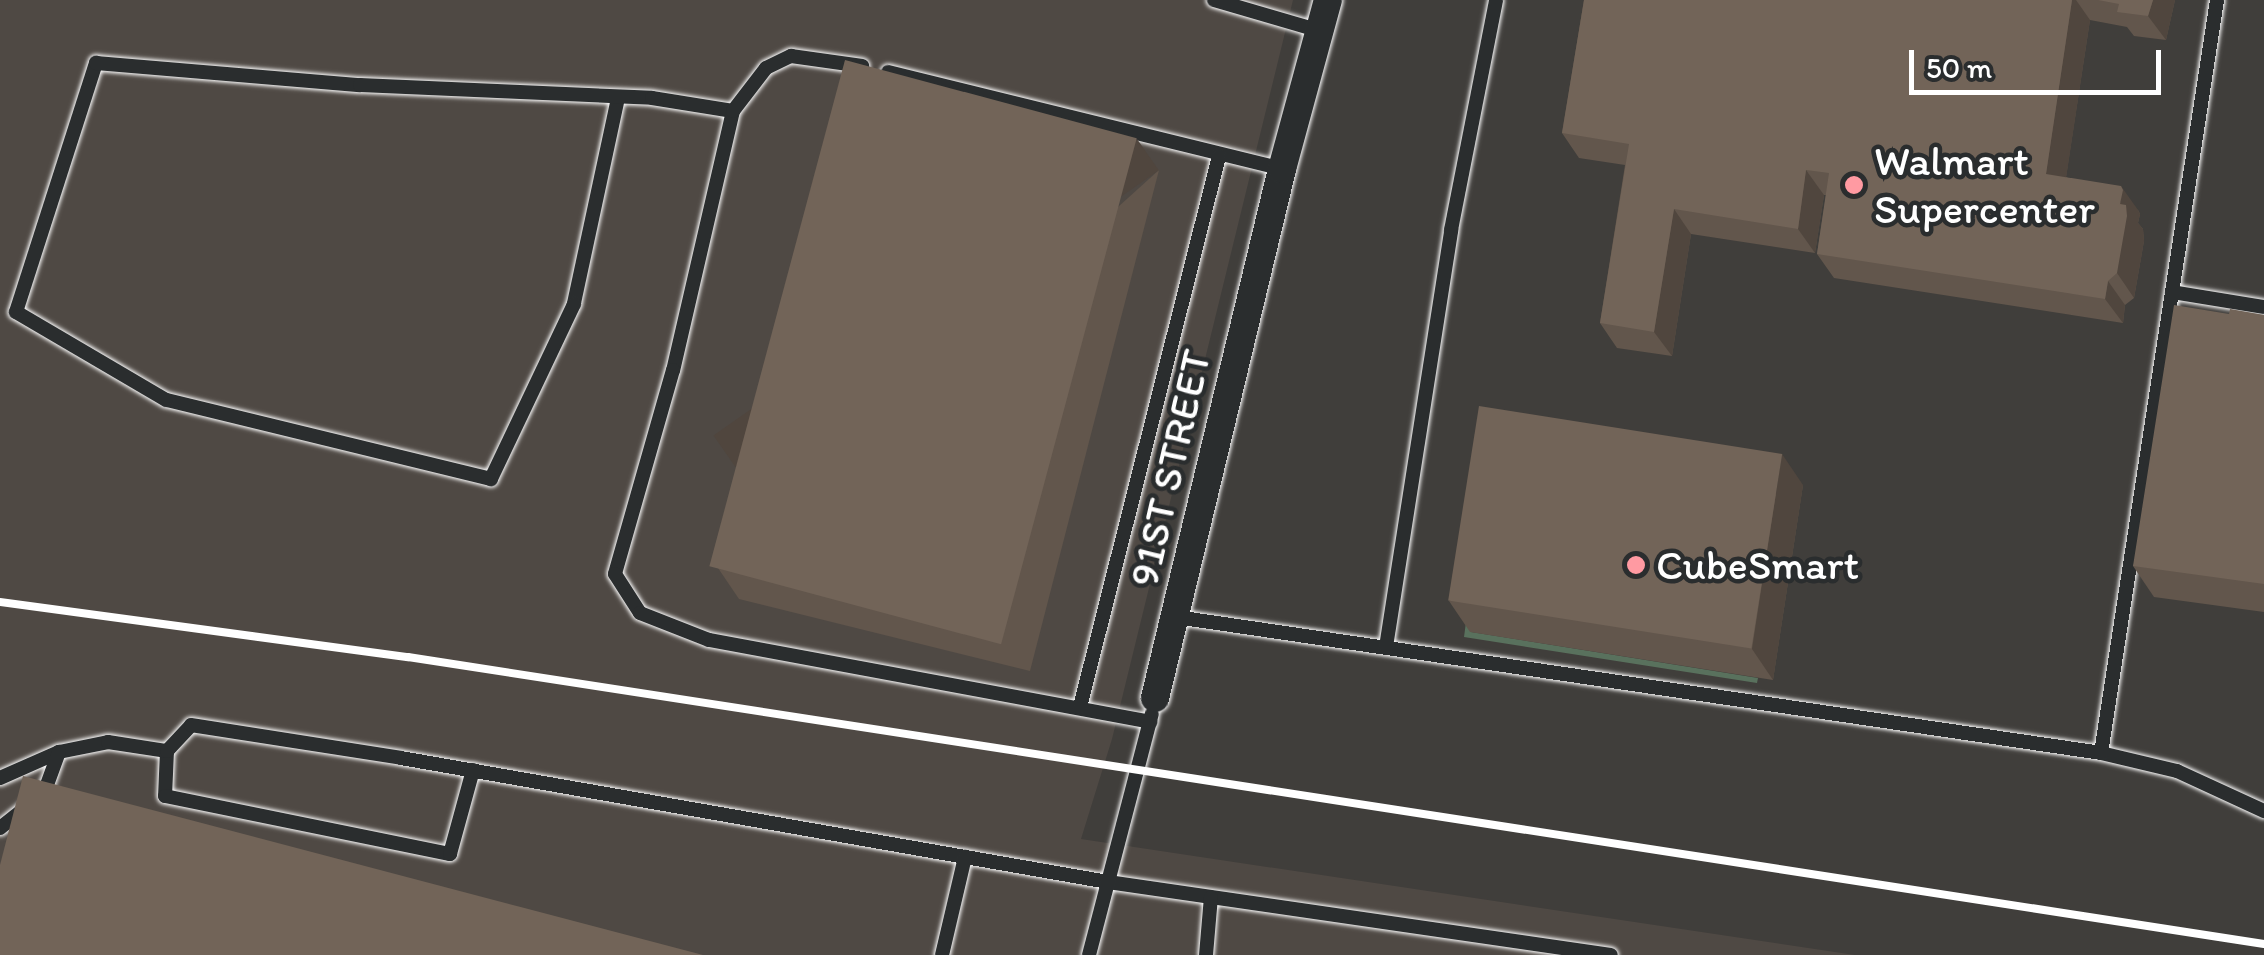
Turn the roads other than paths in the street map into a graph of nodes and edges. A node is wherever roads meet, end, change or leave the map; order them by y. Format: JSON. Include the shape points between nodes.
{"nodes":[{"id":1,"x":1214,"y":0,"type":"edge"},
{"id":2,"x":1328,"y":0,"type":"edge"},
{"id":3,"x":1496,"y":0,"type":"edge"},
{"id":4,"x":2217,"y":0,"type":"edge"},
{"id":5,"x":1320,"y":31,"type":"junction"},
{"id":6,"x":618,"y":98,"type":"junction"},
{"id":7,"x":733,"y":111,"type":"junction"},
{"id":8,"x":1219,"y":156,"type":"junction"},
{"id":9,"x":1282,"y":169,"type":"junction"},
{"id":10,"x":2172,"y":292,"type":"junction"},
{"id":11,"x":2264,"y":307,"type":"edge"},
{"id":12,"x":1176,"y":617,"type":"junction"},
{"id":13,"x":1386,"y":647,"type":"junction"},
{"id":14,"x":1080,"y":706,"type":"junction"},
{"id":15,"x":1152,"y":710,"type":"junction"},
{"id":16,"x":166,"y":751,"type":"junction"},
{"id":17,"x":59,"y":752,"type":"junction"},
{"id":18,"x":2102,"y":754,"type":"junction"},
{"id":19,"x":473,"y":770,"type":"junction"},
{"id":20,"x":0,"y":778,"type":"edge"},
{"id":21,"x":2264,"y":810,"type":"edge"},
{"id":22,"x":0,"y":828,"type":"edge"},
{"id":23,"x":965,"y":856,"type":"junction"},
{"id":24,"x":1108,"y":882,"type":"junction"},
{"id":25,"x":1211,"y":897,"type":"junction"},
{"id":26,"x":942,"y":955,"type":"edge"},
{"id":27,"x":1089,"y":955,"type":"edge"},
{"id":28,"x":1206,"y":955,"type":"edge"},
{"id":29,"x":1611,"y":955,"type":"edge"}],
"edges":[{"from":1,"to":5,"type":"lane"},
{"from":2,"to":5,"type":"street","name":"91ST STREET"},
{"from":3,"to":13,"type":"lane"},
{"from":4,"to":10,"type":"lane"},
{"from":5,"to":9,"type":"street","name":"91ST STREET"},
{"from":6,"to":6,"type":"lane","via":[[96,63],[16,312],[166,400],[491,479],[574,304]]},
{"from":6,"to":7,"type":"lane"},
{"from":7,"to":8,"type":"lane","via":[[766,68],[791,56],[828,58]]},
{"from":7,"to":14,"type":"lane","via":[[673,370],[615,574],[640,614],[709,640]]},
{"from":8,"to":9,"type":"lane"},
{"from":8,"to":14,"type":"lane"},
{"from":9,"to":12,"type":"street","name":"91ST STREET"},
{"from":10,"to":11,"type":"lane"},
{"from":10,"to":18,"type":"lane"},
{"from":12,"to":13,"type":"lane"},
{"from":12,"to":15,"type":"street","name":"91ST STREET"},
{"from":13,"to":18,"type":"lane"},
{"from":14,"to":15,"type":"lane"},
{"from":15,"to":24,"type":"lane","name":"91ST STREET"},
{"from":16,"to":17,"type":"lane","via":[[108,742]]},
{"from":16,"to":19,"type":"lane","via":[[191,725]]},
{"from":16,"to":19,"type":"lane","via":[[164,796],[450,854]]},
{"from":17,"to":20,"type":"lane"},
{"from":17,"to":22,"type":"lane","via":[[44,793]]},
{"from":18,"to":21,"type":"lane","via":[[2177,772]]},
{"from":19,"to":23,"type":"lane"},
{"from":23,"to":24,"type":"lane"},
{"from":23,"to":26,"type":"lane"},
{"from":24,"to":25,"type":"lane"},
{"from":24,"to":27,"type":"lane","name":"91ST STREET"},
{"from":25,"to":28,"type":"lane"},
{"from":25,"to":29,"type":"lane"}]}
